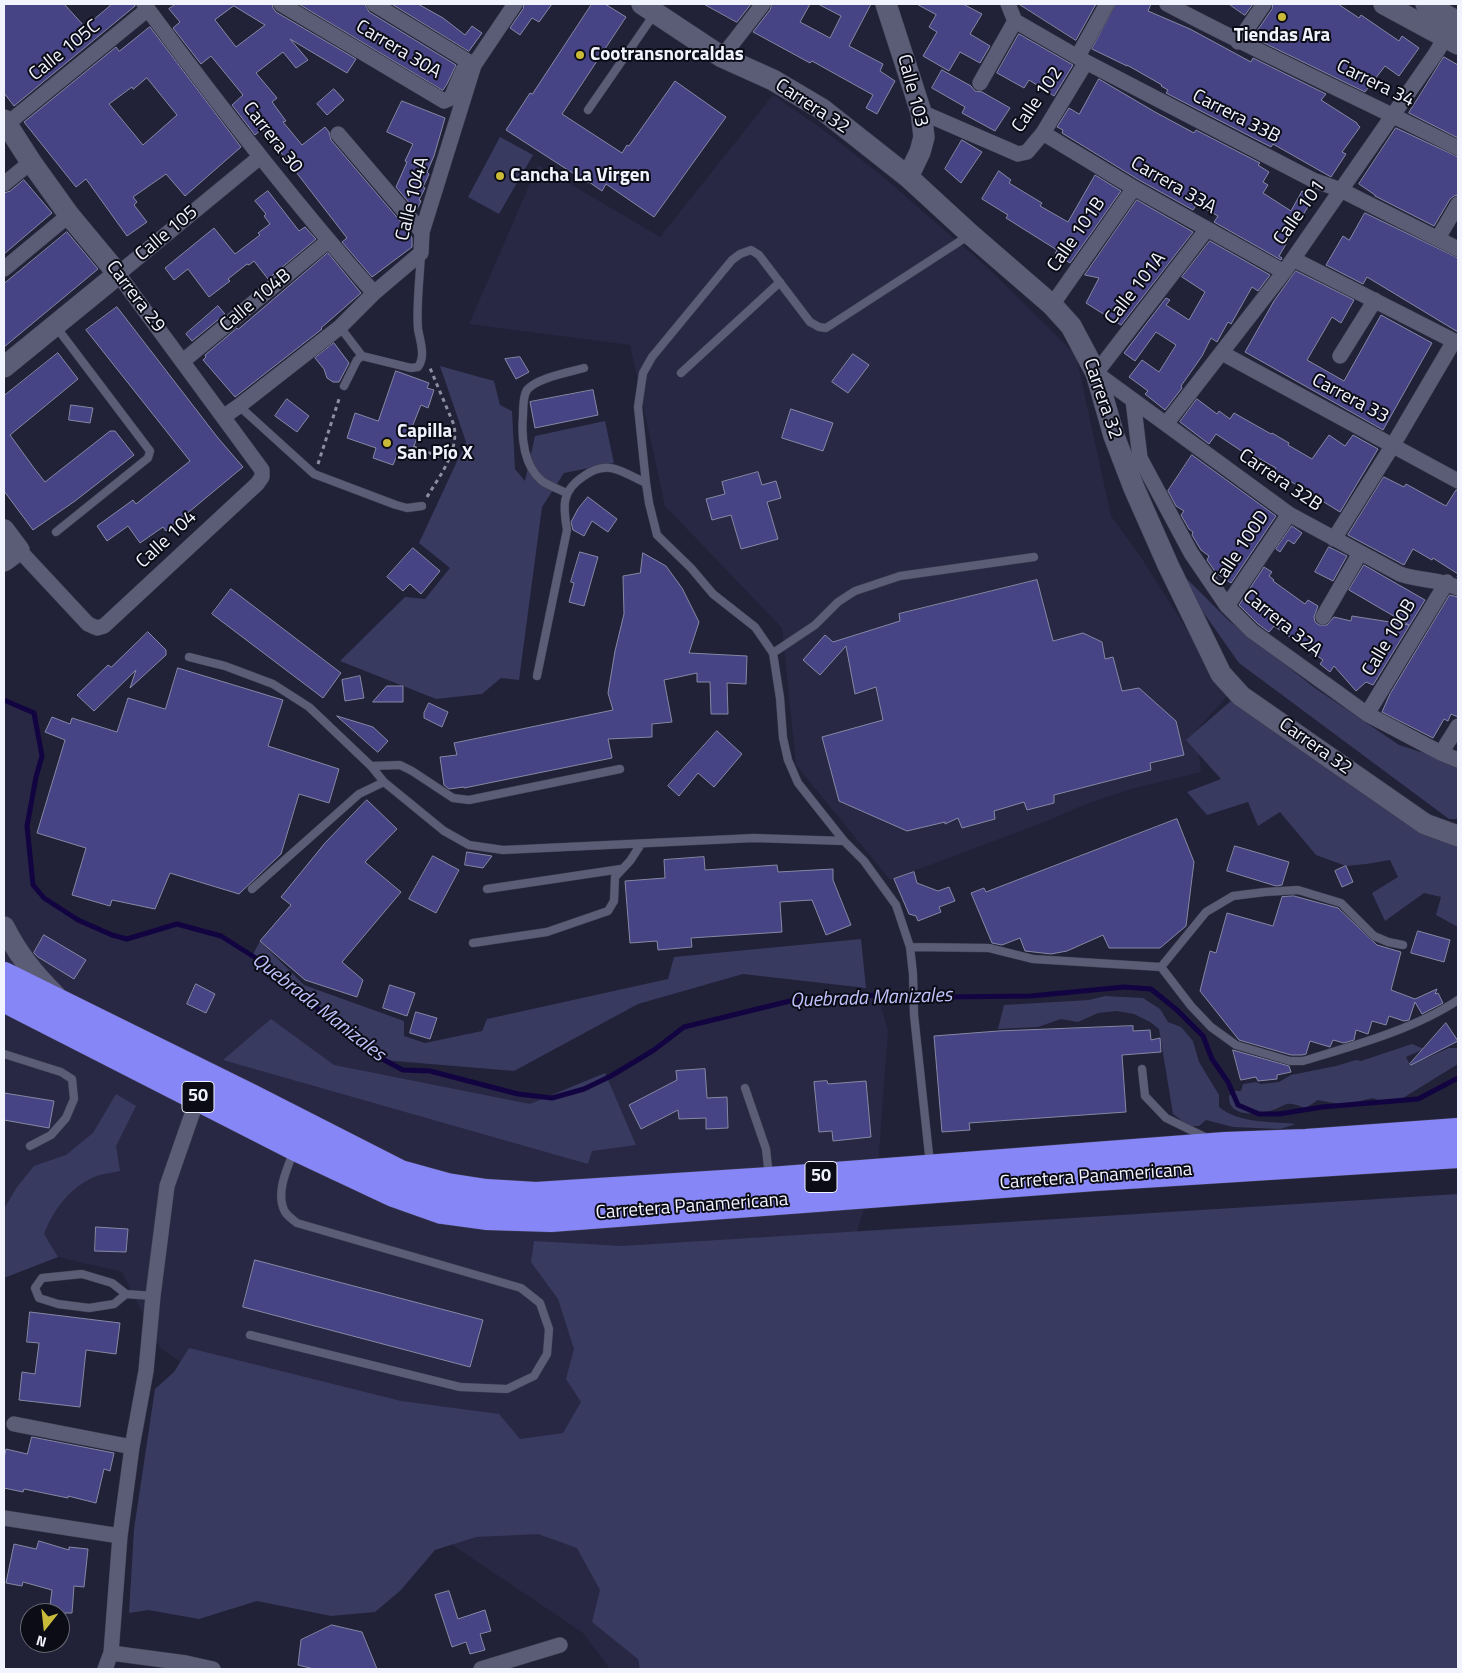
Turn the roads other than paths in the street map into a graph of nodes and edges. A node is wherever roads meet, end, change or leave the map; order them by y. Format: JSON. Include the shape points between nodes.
{"nodes":[{"id":1,"x":281,"y":4,"type":"edge"},
{"id":2,"x":374,"y":4,"type":"edge"},
{"id":3,"x":515,"y":4,"type":"edge"},
{"id":4,"x":763,"y":4,"type":"edge"},
{"id":5,"x":886,"y":4,"type":"edge"},
{"id":6,"x":1008,"y":4,"type":"edge"},
{"id":7,"x":1107,"y":4,"type":"edge"},
{"id":8,"x":1167,"y":4,"type":"edge"},
{"id":9,"x":1264,"y":4,"type":"edge"},
{"id":10,"x":1384,"y":4,"type":"edge"},
{"id":11,"x":1426,"y":4,"type":"edge"},
{"id":12,"x":146,"y":6,"type":"edge"},
{"id":13,"x":653,"y":7,"type":"edge"},
{"id":14,"x":1015,"y":21,"type":"junction"},
{"id":15,"x":1455,"y":29,"type":"edge"},
{"id":16,"x":1238,"y":42,"type":"junction"},
{"id":17,"x":722,"y":57,"type":"junction"},
{"id":18,"x":1082,"y":59,"type":"junction"},
{"id":19,"x":470,"y":64,"type":"junction"},
{"id":20,"x":980,"y":83,"type":"dead end"},
{"id":21,"x":444,"y":101,"type":"joint"},
{"id":22,"x":588,"y":110,"type":"dead end"},
{"id":23,"x":921,"y":112,"type":"junction"},
{"id":24,"x":1392,"y":114,"type":"junction"},
{"id":25,"x":5,"y":122,"type":"edge"},
{"id":26,"x":1043,"y":133,"type":"junction"},
{"id":27,"x":338,"y":134,"type":"dead end"},
{"id":28,"x":1458,"y":148,"type":"edge"},
{"id":29,"x":260,"y":157,"type":"junction"},
{"id":30,"x":31,"y":162,"type":"junction"},
{"id":31,"x":908,"y":177,"type":"junction"},
{"id":32,"x":4,"y":184,"type":"edge"},
{"id":33,"x":1134,"y":188,"type":"junction"},
{"id":34,"x":1341,"y":190,"type":"junction"},
{"id":35,"x":1458,"y":204,"type":"edge"},
{"id":36,"x":69,"y":215,"type":"junction"},
{"id":37,"x":1207,"y":229,"type":"junction"},
{"id":38,"x":422,"y":232,"type":"junction"},
{"id":39,"x":970,"y":234,"type":"junction"},
{"id":40,"x":1438,"y":238,"type":"junction"},
{"id":41,"x":328,"y":241,"type":"junction"},
{"id":42,"x":1458,"y":249,"type":"edge"},
{"id":43,"x":421,"y":253,"type":"junction"},
{"id":44,"x":1293,"y":259,"type":"junction"},
{"id":45,"x":4,"y":269,"type":"edge"},
{"id":46,"x":1284,"y":272,"type":"junction"},
{"id":47,"x":118,"y":274,"type":"junction"},
{"id":48,"x":780,"y":282,"type":"junction"},
{"id":49,"x":374,"y":293,"type":"junction"},
{"id":50,"x":1375,"y":300,"type":"junction"},
{"id":51,"x":1052,"y":305,"type":"junction"},
{"id":52,"x":55,"y":326,"type":"junction"},
{"id":53,"x":340,"y":327,"type":"junction"},
{"id":54,"x":1456,"y":342,"type":"edge"},
{"id":55,"x":1222,"y":353,"type":"junction"},
{"id":56,"x":362,"y":356,"type":"junction"},
{"id":57,"x":1340,"y":356,"type":"dead end"},
{"id":58,"x":183,"y":361,"type":"junction"},
{"id":59,"x":4,"y":367,"type":"edge"},
{"id":60,"x":584,"y":368,"type":"dead end"},
{"id":61,"x":680,"y":373,"type":"dead end"},
{"id":62,"x":1096,"y":373,"type":"junction"},
{"id":63,"x":344,"y":386,"type":"road end"},
{"id":64,"x":1133,"y":400,"type":"junction"},
{"id":65,"x":239,"y":406,"type":"junction"},
{"id":66,"x":223,"y":417,"type":"junction"},
{"id":67,"x":1166,"y":424,"type":"junction"},
{"id":68,"x":1393,"y":445,"type":"junction"},
{"id":69,"x":262,"y":477,"type":"joint"},
{"id":70,"x":1458,"y":481,"type":"edge"},
{"id":71,"x":646,"y":483,"type":"junction"},
{"id":72,"x":566,"y":494,"type":"junction"},
{"id":73,"x":422,"y":506,"type":"road end"},
{"id":74,"x":1289,"y":514,"type":"junction"},
{"id":75,"x":4,"y":530,"type":"edge"},
{"id":76,"x":56,"y":532,"type":"dead end"},
{"id":77,"x":1334,"y":539,"type":"junction"},
{"id":78,"x":1360,"y":553,"type":"junction"},
{"id":79,"x":11,"y":556,"type":"edge"},
{"id":80,"x":1034,"y":557,"type":"dead end"},
{"id":81,"x":1453,"y":585,"type":"edge"},
{"id":82,"x":1227,"y":606,"type":"junction"},
{"id":83,"x":1323,"y":617,"type":"dead end"},
{"id":84,"x":773,"y":654,"type":"junction"},
{"id":85,"x":189,"y":657,"type":"dead end"},
{"id":86,"x":537,"y":676,"type":"dead end"},
{"id":87,"x":1367,"y":714,"type":"junction"},
{"id":88,"x":1458,"y":726,"type":"edge"},
{"id":89,"x":1441,"y":753,"type":"junction"},
{"id":90,"x":1458,"y":760,"type":"edge"},
{"id":91,"x":371,"y":766,"type":"junction"},
{"id":92,"x":620,"y":769,"type":"dead end"},
{"id":93,"x":384,"y":782,"type":"junction"},
{"id":94,"x":1458,"y":836,"type":"edge"},
{"id":95,"x":844,"y":841,"type":"junction"},
{"id":96,"x":641,"y":844,"type":"junction"},
{"id":97,"x":621,"y":869,"type":"junction"},
{"id":98,"x":252,"y":889,"type":"dead end"},
{"id":99,"x":487,"y":889,"type":"dead end"},
{"id":100,"x":4,"y":927,"type":"edge"},
{"id":101,"x":473,"y":943,"type":"dead end"},
{"id":102,"x":1403,"y":945,"type":"dead end"},
{"id":103,"x":910,"y":947,"type":"junction"},
{"id":104,"x":1161,"y":967,"type":"junction"},
{"id":105,"x":4,"y":976,"type":"edge"},
{"id":106,"x":4,"y":998,"type":"edge"},
{"id":107,"x":1458,"y":1000,"type":"edge"},
{"id":108,"x":68,"y":1008,"type":"junction"},
{"id":109,"x":4,"y":1054,"type":"edge"},
{"id":110,"x":1142,"y":1069,"type":"dead end"},
{"id":111,"x":745,"y":1088,"type":"dead end"},
{"id":112,"x":198,"y":1097,"type":"junction"},
{"id":113,"x":1458,"y":1132,"type":"edge"},
{"id":114,"x":30,"y":1146,"type":"dead end"},
{"id":115,"x":1225,"y":1146,"type":"junction"},
{"id":116,"x":296,"y":1147,"type":"junction"},
{"id":117,"x":1458,"y":1154,"type":"edge"},
{"id":118,"x":930,"y":1168,"type":"junction"},
{"id":119,"x":770,"y":1181,"type":"junction"},
{"id":120,"x":126,"y":1294,"type":"junction"},
{"id":121,"x":153,"y":1296,"type":"junction"},
{"id":122,"x":250,"y":1335,"type":"dead end"},
{"id":123,"x":14,"y":1424,"type":"dead end"},
{"id":124,"x":132,"y":1447,"type":"junction"},
{"id":125,"x":4,"y":1518,"type":"edge"},
{"id":126,"x":120,"y":1536,"type":"junction"},
{"id":127,"x":560,"y":1646,"type":"dead end"},
{"id":128,"x":111,"y":1653,"type":"junction"},
{"id":129,"x":105,"y":1669,"type":"edge"},
{"id":130,"x":213,"y":1669,"type":"edge"},
{"id":131,"x":481,"y":1669,"type":"edge"}],
"edges":[{"from":1,"to":21,"type":"street","name":"Carrera 30A"},
{"from":2,"to":19,"type":"street"},
{"from":3,"to":19,"type":"street","name":"Calle 104A"},
{"from":4,"to":17,"type":"street"},
{"from":5,"to":23,"type":"main road","name":"Calle 103"},
{"from":6,"to":14,"type":"street"},
{"from":7,"to":18,"type":"street","name":"Calle 102"},
{"from":8,"to":16,"type":"street","name":"Carrera 34"},
{"from":9,"to":16,"type":"street"},
{"from":10,"to":15,"type":"main road"},
{"from":11,"to":15,"type":"main road"},
{"from":12,"to":25,"type":"street","name":"Calle 105C"},
{"from":12,"to":29,"type":"street","name":"Carrera 30"},
{"from":13,"to":17,"type":"main road","name":"Carrera 32"},
{"from":13,"to":22,"type":"lane"},
{"from":14,"to":18,"type":"street","name":"Carrera 33B"},
{"from":14,"to":20,"type":"street"},
{"from":15,"to":24,"type":"street","name":"Calle 101"},
{"from":16,"to":24,"type":"street","name":"Carrera 34"},
{"from":17,"to":31,"type":"main road","name":"Carrera 32","via":[[773,80],[822,109]]},
{"from":18,"to":26,"type":"street","name":"Calle 102"},
{"from":18,"to":34,"type":"street","name":"Carrera 33B","via":[[1313,180]]},
{"from":19,"to":21,"type":"street","name":"Calle 104A","via":[[451,98]]},
{"from":19,"to":38,"type":"street","name":"Calle 104A"},
{"from":23,"to":26,"type":"street","name":"Calle 102","via":[[1018,154],[1027,152]]},
{"from":23,"to":31,"type":"main road","name":"Calle 103","via":[[924,137]]},
{"from":24,"to":28,"type":"street","name":"Carrera 34"},
{"from":24,"to":34,"type":"street","name":"Calle 101"},
{"from":25,"to":30,"type":"main road","name":"Carrera 29"},
{"from":26,"to":33,"type":"street","name":"Carrera 33A"},
{"from":27,"to":38,"type":"street"},
{"from":29,"to":41,"type":"street","name":"Carrera 30"},
{"from":29,"to":47,"type":"street","name":"Calle 105"},
{"from":30,"to":32,"type":"street"},
{"from":30,"to":36,"type":"main road","name":"Carrera 29"},
{"from":31,"to":39,"type":"main road","name":"Carrera 32"},
{"from":33,"to":37,"type":"street","name":"Carrera 33A"},
{"from":33,"to":51,"type":"street","name":"Calle 101B"},
{"from":34,"to":40,"type":"street","name":"Carrera 33B"},
{"from":34,"to":44,"type":"street","name":"Calle 101"},
{"from":35,"to":40,"type":"street"},
{"from":36,"to":45,"type":"street"},
{"from":36,"to":47,"type":"main road","name":"Carrera 29"},
{"from":37,"to":46,"type":"street","name":"Carrera 33A"},
{"from":37,"to":62,"type":"street","name":"Calle 101A"},
{"from":38,"to":43,"type":"street","name":"Calle 104A"},
{"from":39,"to":48,"type":"lane","via":[[826,328],[810,322]]},
{"from":39,"to":51,"type":"main road","name":"Carrera 32"},
{"from":40,"to":42,"type":"street","name":"Carrera 33B"},
{"from":41,"to":49,"type":"street","name":"Carrera 30"},
{"from":41,"to":58,"type":"street","name":"Calle 104B"},
{"from":43,"to":49,"type":"street","name":"Calle 104A"},
{"from":43,"to":56,"type":"lane","via":[[418,326],[421,362],[412,368]]},
{"from":44,"to":46,"type":"street","name":"Calle 101"},
{"from":44,"to":50,"type":"street"},
{"from":46,"to":55,"type":"street","name":"Calle 101"},
{"from":47,"to":52,"type":"main road","name":"Calle 105"},
{"from":47,"to":58,"type":"street","name":"Carrera 29"},
{"from":48,"to":61,"type":"lane"},
{"from":48,"to":71,"type":"lane","via":[[759,255],[751,250],[740,254],[652,357],[643,373],[638,408]]},
{"from":49,"to":53,"type":"street","name":"Calle 104A"},
{"from":50,"to":54,"type":"street"},
{"from":50,"to":57,"type":"street"},
{"from":51,"to":62,"type":"main road","name":"Carrera 32","via":[[1071,326]]},
{"from":52,"to":59,"type":"main road","name":"Calle 105"},
{"from":52,"to":76,"type":"lane","via":[[150,450],[148,458]]},
{"from":53,"to":56,"type":"lane"},
{"from":53,"to":65,"type":"street","name":"Calle 104A"},
{"from":54,"to":68,"type":"street"},
{"from":55,"to":67,"type":"street","name":"Calle 101"},
{"from":55,"to":68,"type":"street","name":"Carrera 33"},
{"from":56,"to":63,"type":"lane"},
{"from":58,"to":66,"type":"street","name":"Carrera 29"},
{"from":60,"to":72,"type":"lane","via":[[536,383],[527,391],[524,404],[522,424],[530,466],[542,480]]},
{"from":62,"to":64,"type":"street","name":"Carrera 32B"},
{"from":62,"to":94,"type":"main road","name":"Carrera 32","via":[[1114,436],[1134,488],[1221,674],[1242,696],[1425,824]]},
{"from":64,"to":67,"type":"street","name":"Carrera 32B"},
{"from":64,"to":82,"type":"street","name":"Carrera 32A","via":[[1140,458],[1191,553]]},
{"from":65,"to":66,"type":"street","name":"Calle 104A"},
{"from":65,"to":73,"type":"lane","via":[[314,474],[396,505],[407,508]]},
{"from":66,"to":69,"type":"street","name":"Carrera 29","via":[[262,470]]},
{"from":67,"to":74,"type":"street","name":"Carrera 32B"},
{"from":68,"to":70,"type":"street","name":"Carrera 33"},
{"from":68,"to":77,"type":"street"},
{"from":69,"to":79,"type":"street","name":"Calle 104","via":[[104,626],[97,628],[88,624]]},
{"from":71,"to":72,"type":"lane","via":[[611,467],[591,471],[575,482]]},
{"from":71,"to":84,"type":"lane","via":[[657,535],[713,594],[756,627]]},
{"from":72,"to":86,"type":"lane","via":[[567,530]]},
{"from":74,"to":77,"type":"street","name":"Carrera 32B"},
{"from":74,"to":82,"type":"street","name":"Calle 100D"},
{"from":75,"to":79,"type":"main road"},
{"from":77,"to":78,"type":"street","name":"Carrera 32B"},
{"from":78,"to":81,"type":"street","name":"Carrera 32B","via":[[1414,579]]},
{"from":78,"to":83,"type":"street"},
{"from":80,"to":84,"type":"lane","via":[[900,576],[855,591]]},
{"from":81,"to":87,"type":"street","name":"Calle 100B"},
{"from":82,"to":87,"type":"street","name":"Carrera 32A","via":[[1252,631]]},
{"from":84,"to":95,"type":"lane","via":[[788,760],[798,783]]},
{"from":85,"to":91,"type":"lane","via":[[273,684],[309,707]]},
{"from":87,"to":89,"type":"street","name":"Carrera 32A"},
{"from":88,"to":89,"type":"street"},
{"from":89,"to":90,"type":"street","name":"Carrera 32A"},
{"from":91,"to":92,"type":"lane","via":[[400,766],[454,798],[469,800]]},
{"from":91,"to":93,"type":"lane"},
{"from":93,"to":96,"type":"lane","via":[[444,831],[469,845],[504,850]]},
{"from":93,"to":98,"type":"lane","via":[[359,794]]},
{"from":95,"to":96,"type":"lane","via":[[754,838]]},
{"from":95,"to":103,"type":"lane","via":[[864,861],[896,905]]},
{"from":96,"to":97,"type":"lane"},
{"from":97,"to":99,"type":"lane"},
{"from":97,"to":101,"type":"lane","via":[[615,877],[614,901],[608,911],[547,932]]},
{"from":100,"to":108,"type":"main road","via":[[36,977]]},
{"from":102,"to":104,"type":"lane","via":[[1374,936],[1341,903],[1298,890],[1265,892],[1233,896],[1206,912]]},
{"from":103,"to":104,"type":"lane","via":[[989,948],[1033,959]]},
{"from":103,"to":118,"type":"lane"},
{"from":104,"to":107,"type":"lane","via":[[1210,1027],[1236,1045],[1290,1061],[1303,1061],[1378,1037],[1423,1020]]},
{"from":105,"to":108,"type":"highway","name":"Carretera Panamericana","number":"50"},
{"from":106,"to":112,"type":"highway","name":"Carretera Panamericana","number":"50"},
{"from":108,"to":119,"type":"highway","name":"Carretera Panamericana","number":"50","via":[[400,1174],[447,1187],[536,1196]]},
{"from":109,"to":114,"type":"lane","via":[[61,1072],[72,1079],[74,1099],[66,1118],[51,1135]]},
{"from":110,"to":115,"type":"lane","via":[[1145,1096],[1166,1118]]},
{"from":111,"to":119,"type":"lane","via":[[766,1149]]},
{"from":112,"to":116,"type":"highway","name":"Carretera Panamericana","number":"50"},
{"from":112,"to":121,"type":"street","via":[[167,1186]]},
{"from":113,"to":115,"type":"highway","name":"Carretera Panamericana","number":"50"},
{"from":115,"to":118,"type":"highway","name":"Carretera Panamericana","number":"50"},
{"from":116,"to":117,"type":"highway","name":"Carretera Panamericana","number":"50","via":[[394,1193],[442,1210],[486,1216],[551,1218],[1095,1177]]},
{"from":116,"to":122,"type":"lane","via":[[285,1173],[280,1198],[286,1213],[297,1223],[521,1288],[540,1303],[549,1329],[547,1354],[534,1376],[507,1389],[460,1387]]},
{"from":118,"to":119,"type":"highway","name":"Carretera Panamericana","number":"50"},
{"from":120,"to":120,"type":"lane","via":[[112,1283],[82,1274],[42,1278],[36,1288],[39,1298],[89,1308],[114,1304]]},
{"from":120,"to":121,"type":"lane"},
{"from":121,"to":124,"type":"street","via":[[146,1370]]},
{"from":123,"to":124,"type":"street"},
{"from":124,"to":126,"type":"street"},
{"from":125,"to":126,"type":"street"},
{"from":126,"to":128,"type":"street"},
{"from":127,"to":131,"type":"street"},
{"from":128,"to":129,"type":"street"},
{"from":128,"to":130,"type":"street"}]}
